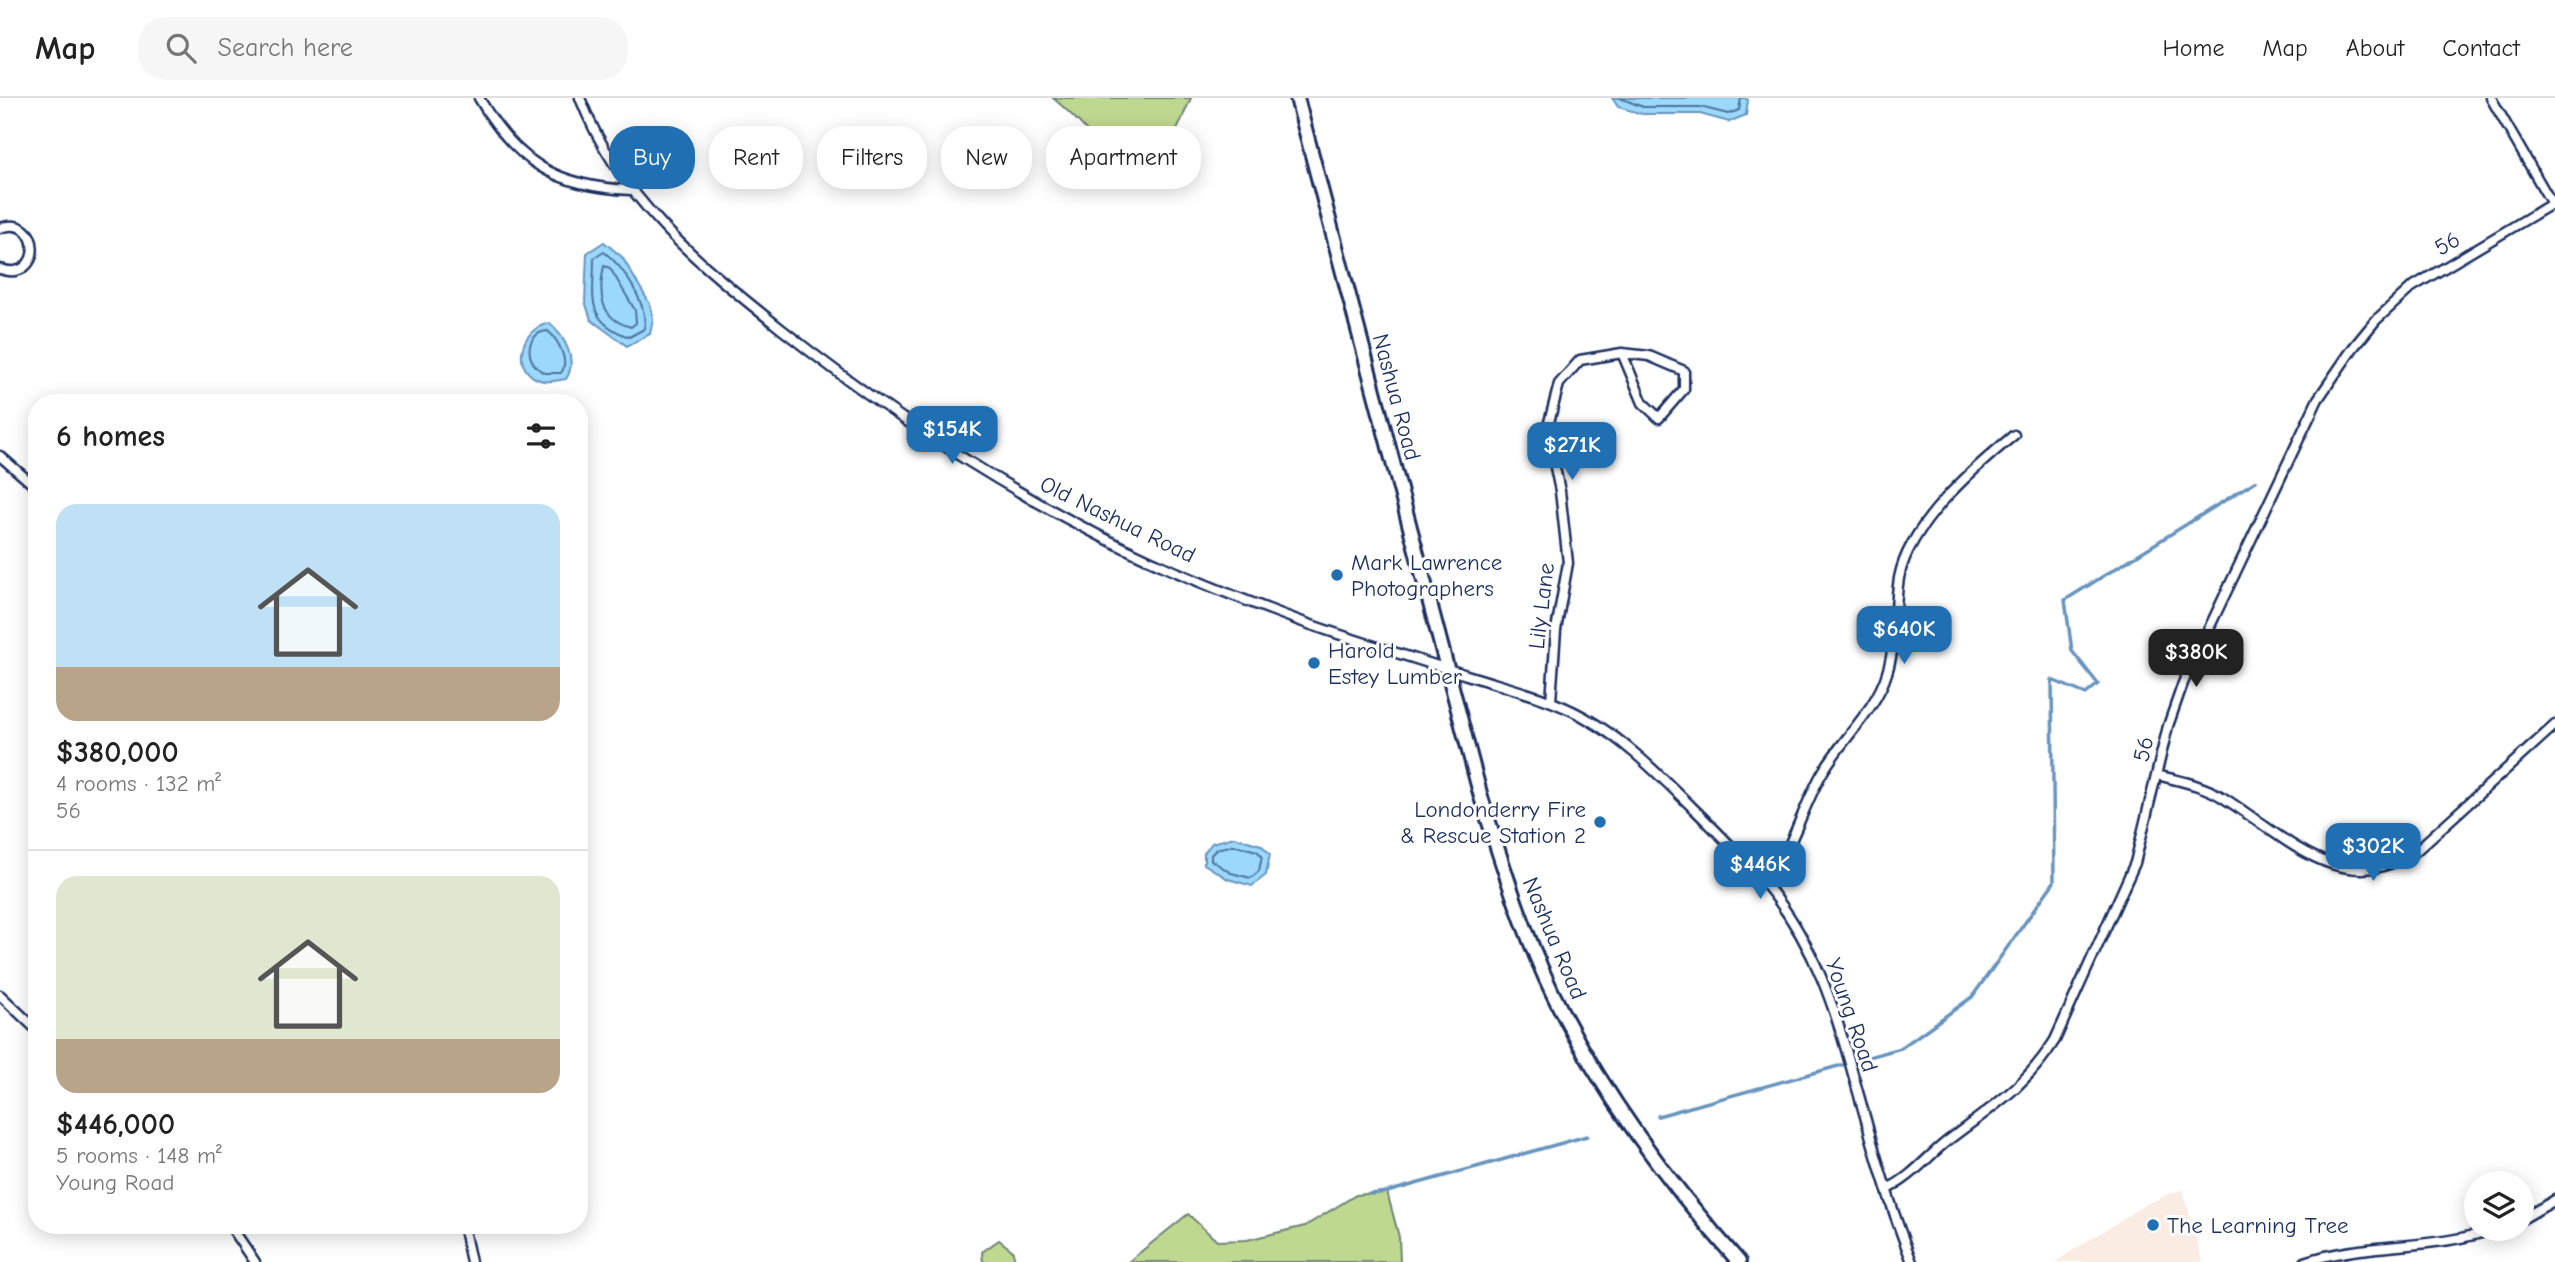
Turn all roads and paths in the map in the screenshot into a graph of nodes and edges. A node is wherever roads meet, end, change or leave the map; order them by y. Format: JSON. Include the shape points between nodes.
{"nodes":[{"id":1,"x":478,"y":98,"type":"edge"},
{"id":2,"x":580,"y":98,"type":"edge"},
{"id":3,"x":1297,"y":98,"type":"edge"},
{"id":4,"x":2491,"y":98,"type":"edge"},
{"id":5,"x":631,"y":190,"type":"junction"},
{"id":6,"x":2553,"y":203,"type":"edge"},
{"id":7,"x":0,"y":228,"type":"edge"},
{"id":8,"x":0,"y":269,"type":"edge"},
{"id":9,"x":1622,"y":353,"type":"junction"},
{"id":10,"x":2014,"y":435,"type":"dead end"},
{"id":11,"x":0,"y":456,"type":"edge"},
{"id":12,"x":28,"y":480,"type":"edge"},
{"id":13,"x":1447,"y":669,"type":"junction"},
{"id":14,"x":1551,"y":701,"type":"junction"},
{"id":15,"x":2555,"y":725,"type":"edge"},
{"id":16,"x":2157,"y":775,"type":"junction"},
{"id":17,"x":1766,"y":885,"type":"junction"},
{"id":18,"x":0,"y":995,"type":"edge"},
{"id":19,"x":28,"y":1021,"type":"edge"},
{"id":20,"x":1886,"y":1189,"type":"junction"},
{"id":21,"x":2555,"y":1200,"type":"edge"},
{"id":22,"x":2534,"y":1212,"type":"edge"},
{"id":23,"x":236,"y":1234,"type":"edge"},
{"id":24,"x":465,"y":1234,"type":"edge"},
{"id":25,"x":2464,"y":1236,"type":"edge"},
{"id":26,"x":255,"y":1262,"type":"edge"},
{"id":27,"x":471,"y":1262,"type":"edge"},
{"id":28,"x":1739,"y":1262,"type":"edge"},
{"id":29,"x":1912,"y":1262,"type":"edge"},
{"id":30,"x":2305,"y":1262,"type":"edge"}],
"edges":[{"from":1,"to":5,"type":"street","via":[[506,139],[544,168],[582,185]]},
{"from":2,"to":5,"type":"street","name":"Old Nashua Road"},
{"from":3,"to":13,"type":"main road","name":"Nashua Road"},
{"from":4,"to":6,"type":"street"},
{"from":5,"to":13,"type":"street","name":"Old Nashua Road","via":[[694,258],[808,350],[866,394],[1029,497],[1103,538],[1212,586]]},
{"from":6,"to":16,"type":"street","name":"56","via":[[2412,287],[2376,320],[2338,368],[2296,442],[2183,682]]},
{"from":7,"to":8,"type":"street","via":[[22,229],[33,248],[23,268]]},
{"from":9,"to":9,"type":"street","name":"Lily Lane","via":[[1649,356],[1684,371],[1684,389],[1659,418],[1643,403]]},
{"from":9,"to":14,"type":"street","name":"Lily Lane","via":[[1580,360],[1559,384],[1547,430],[1568,563],[1556,630]]},
{"from":10,"to":17,"type":"street","via":[[1985,459],[1911,543],[1899,577],[1891,661],[1883,684],[1822,773],[1784,859]]},
{"from":11,"to":12,"type":"street"},
{"from":13,"to":14,"type":"street","name":"Young Road"},
{"from":13,"to":28,"type":"main road","name":"Nashua Road","via":[[1510,889],[1552,990],[1645,1148]]},
{"from":14,"to":17,"type":"street","name":"Young Road","via":[[1633,751]]},
{"from":15,"to":16,"type":"street","via":[[2417,850],[2396,863],[2372,869],[2325,863],[2210,791]]},
{"from":16,"to":20,"type":"street","name":"56","via":[[2127,887],[2042,1060],[2010,1095],[1909,1176]]},
{"from":17,"to":20,"type":"street","name":"Young Road","via":[[1803,938],[1824,981]]},
{"from":18,"to":19,"type":"street"},
{"from":20,"to":29,"type":"street","name":"Young Road"},
{"from":21,"to":22,"type":"street"},
{"from":23,"to":26,"type":"street"},
{"from":24,"to":27,"type":"street"},
{"from":25,"to":30,"type":"street","via":[[2349,1250]]}]}
